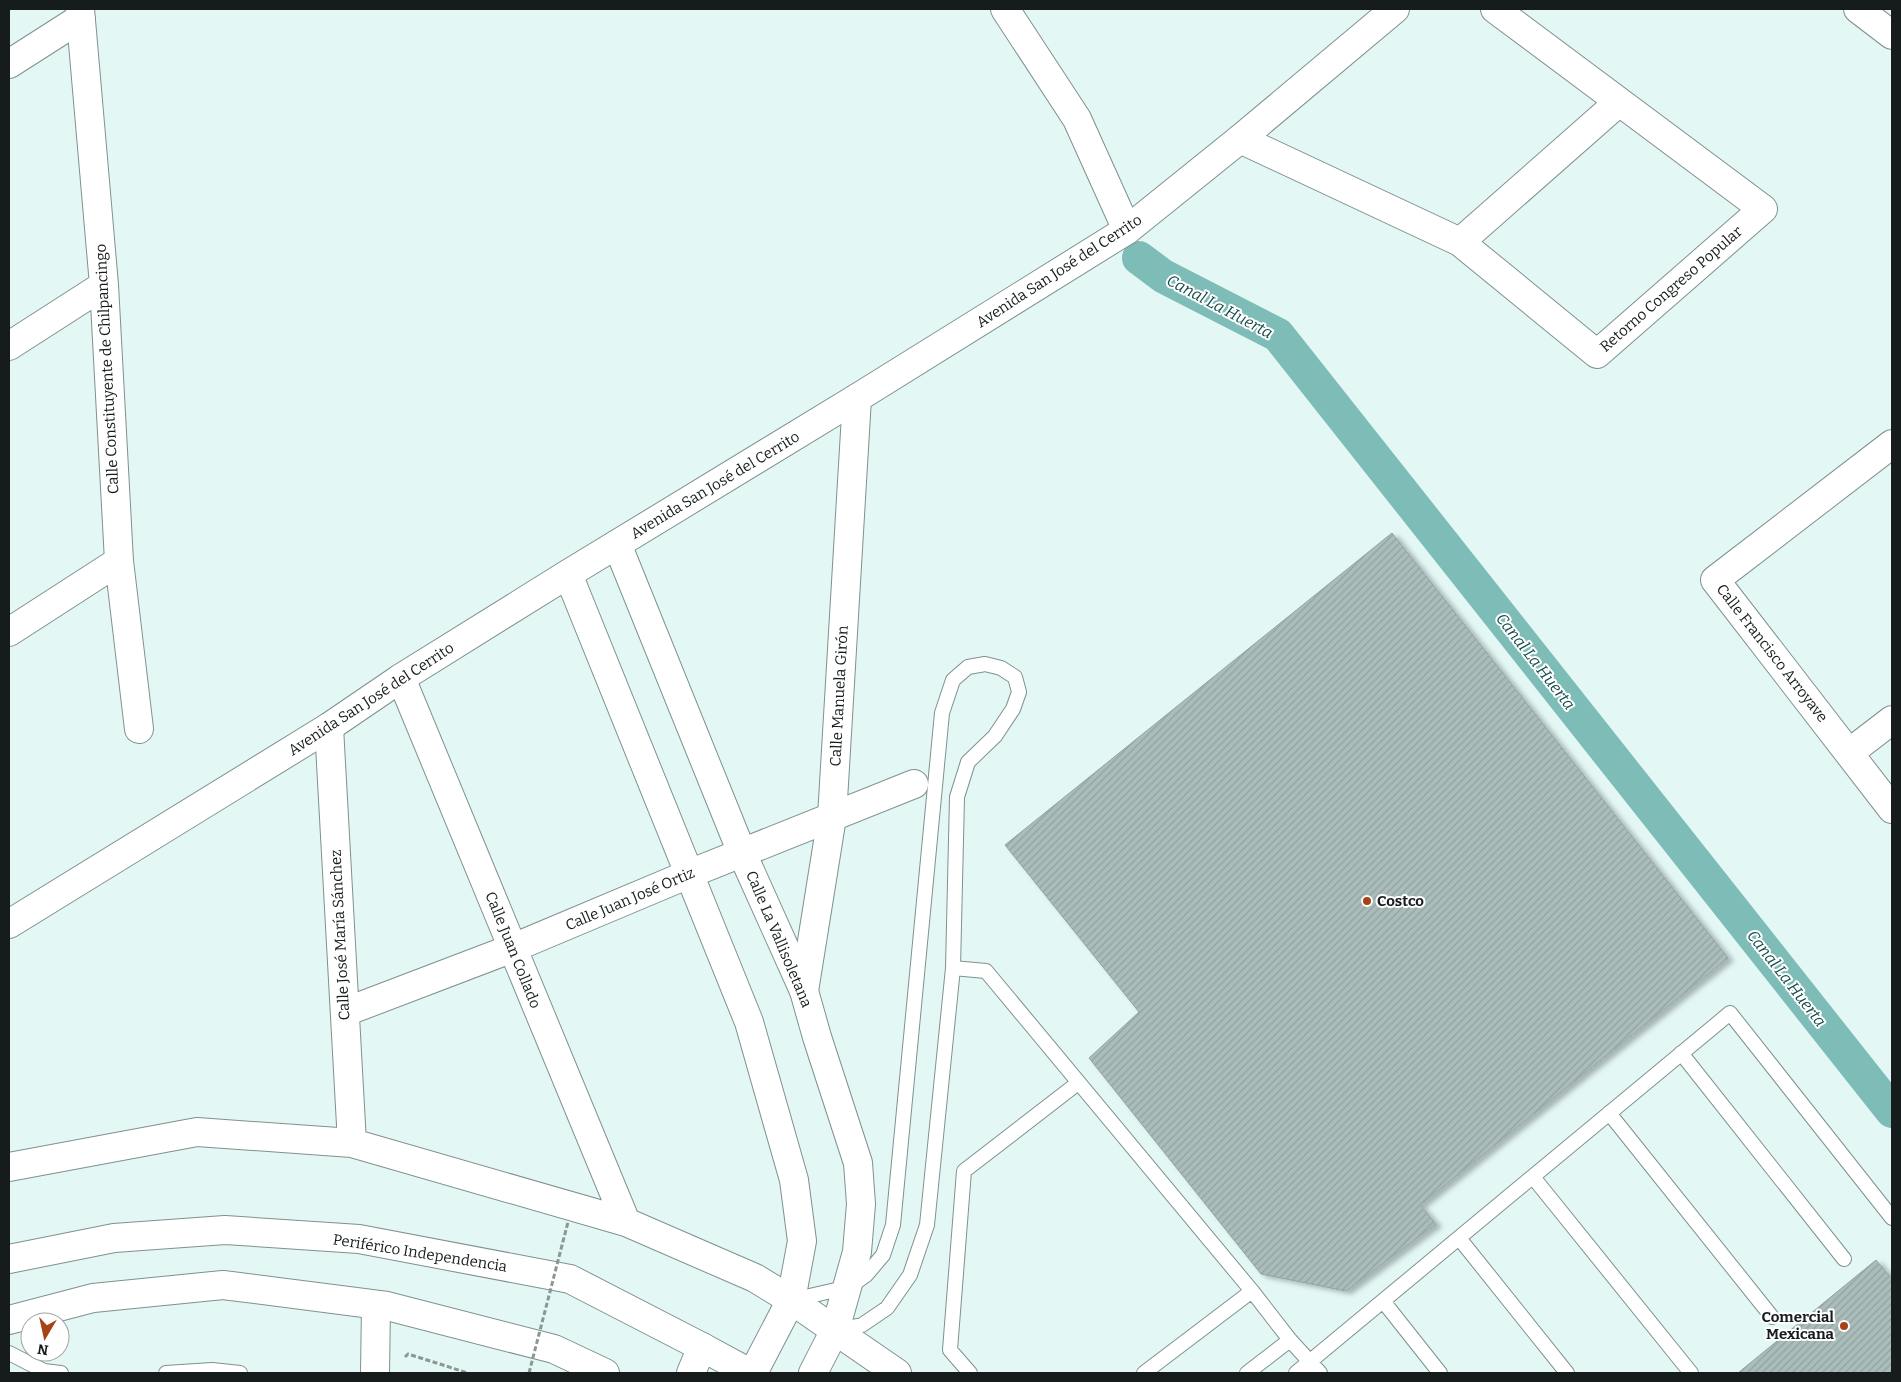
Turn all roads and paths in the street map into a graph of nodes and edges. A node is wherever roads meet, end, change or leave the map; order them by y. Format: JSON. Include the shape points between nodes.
{"nodes":[{"id":1,"x":1005,"y":9,"type":"edge"},
{"id":2,"x":1395,"y":9,"type":"edge"},
{"id":3,"x":1495,"y":9,"type":"edge"},
{"id":4,"x":1858,"y":9,"type":"edge"},
{"id":5,"x":81,"y":13,"type":"edge"},
{"id":6,"x":1892,"y":35,"type":"edge"},
{"id":7,"x":9,"y":64,"type":"edge"},
{"id":8,"x":1619,"y":102,"type":"junction"},
{"id":9,"x":1240,"y":140,"type":"junction"},
{"id":10,"x":1127,"y":230,"type":"junction"},
{"id":11,"x":1460,"y":242,"type":"junction"},
{"id":12,"x":104,"y":285,"type":"junction"},
{"id":13,"x":9,"y":346,"type":"edge"},
{"id":14,"x":857,"y":398,"type":"junction"},
{"id":15,"x":1892,"y":444,"type":"edge"},
{"id":16,"x":617,"y":544,"type":"junction"},
{"id":17,"x":119,"y":562,"type":"junction"},
{"id":18,"x":568,"y":574,"type":"junction"},
{"id":19,"x":9,"y":632,"type":"edge"},
{"id":20,"x":401,"y":678,"type":"junction"},
{"id":21,"x":1892,"y":720,"type":"edge"},
{"id":22,"x":329,"y":727,"type":"junction"},
{"id":23,"x":139,"y":729,"type":"dead end"},
{"id":24,"x":1849,"y":753,"type":"junction"},
{"id":25,"x":914,"y":784,"type":"dead end"},
{"id":26,"x":1892,"y":809,"type":"edge"},
{"id":27,"x":832,"y":817,"type":"junction"},
{"id":28,"x":742,"y":853,"type":"junction"},
{"id":29,"x":689,"y":874,"type":"junction"},
{"id":30,"x":9,"y":924,"type":"edge"},
{"id":31,"x":513,"y":948,"type":"junction"},
{"id":32,"x":953,"y":968,"type":"junction"},
{"id":33,"x":804,"y":991,"type":"junction"},
{"id":34,"x":345,"y":1012,"type":"junction"},
{"id":35,"x":1682,"y":1053,"type":"junction"},
{"id":36,"x":1078,"y":1083,"type":"junction"},
{"id":37,"x":1609,"y":1113,"type":"junction"},
{"id":38,"x":352,"y":1143,"type":"junction"},
{"id":39,"x":9,"y":1167,"type":"edge"},
{"id":40,"x":1533,"y":1177,"type":"junction"},
{"id":41,"x":1892,"y":1218,"type":"edge"},
{"id":42,"x":568,"y":1222,"type":"dead end"},
{"id":43,"x":626,"y":1222,"type":"junction"},
{"id":44,"x":1459,"y":1238,"type":"junction"},
{"id":45,"x":9,"y":1259,"type":"edge"},
{"id":46,"x":1844,"y":1259,"type":"dead end"},
{"id":47,"x":849,"y":1287,"type":"junction"},
{"id":48,"x":1252,"y":1291,"type":"junction"},
{"id":49,"x":791,"y":1300,"type":"junction"},
{"id":50,"x":1383,"y":1301,"type":"junction"},
{"id":51,"x":376,"y":1305,"type":"junction"},
{"id":52,"x":1772,"y":1317,"type":"dead end"},
{"id":53,"x":9,"y":1320,"type":"edge"},
{"id":54,"x":835,"y":1330,"type":"junction"},
{"id":55,"x":1290,"y":1340,"type":"junction"},
{"id":56,"x":702,"y":1347,"type":"junction"},
{"id":57,"x":9,"y":1353,"type":"edge"},
{"id":58,"x":403,"y":1361,"type":"dead end"},
{"id":59,"x":1310,"y":1362,"type":"junction"},
{"id":60,"x":61,"y":1373,"type":"edge"},
{"id":61,"x":166,"y":1373,"type":"edge"},
{"id":62,"x":240,"y":1373,"type":"edge"},
{"id":63,"x":375,"y":1373,"type":"edge"},
{"id":64,"x":468,"y":1373,"type":"edge"},
{"id":65,"x":529,"y":1373,"type":"edge"},
{"id":66,"x":605,"y":1373,"type":"edge"},
{"id":67,"x":691,"y":1373,"type":"edge"},
{"id":68,"x":751,"y":1373,"type":"edge"},
{"id":69,"x":813,"y":1373,"type":"edge"},
{"id":70,"x":897,"y":1373,"type":"edge"},
{"id":71,"x":970,"y":1373,"type":"edge"},
{"id":72,"x":1144,"y":1373,"type":"edge"},
{"id":73,"x":1247,"y":1373,"type":"edge"},
{"id":74,"x":1296,"y":1373,"type":"edge"},
{"id":75,"x":1320,"y":1373,"type":"edge"},
{"id":76,"x":1440,"y":1373,"type":"edge"},
{"id":77,"x":1567,"y":1373,"type":"edge"},
{"id":78,"x":1691,"y":1373,"type":"edge"}],
"edges":[{"from":1,"to":10,"type":"main road","via":[[1077,119]]},
{"from":2,"to":9,"type":"main road","name":"Avenida San José del Cerrito"},
{"from":3,"to":8,"type":"main road","name":"Retorno Congreso Popular"},
{"from":4,"to":6,"type":"main road"},
{"from":5,"to":7,"type":"main road"},
{"from":5,"to":12,"type":"main road","name":"Calle Constituyente de Chilpancingo"},
{"from":8,"to":11,"type":"main road"},
{"from":8,"to":11,"type":"main road","name":"Retorno Congreso Popular","via":[[1763,209],[1598,354]]},
{"from":9,"to":10,"type":"main road","name":"Avenida San José del Cerrito"},
{"from":9,"to":11,"type":"main road","name":"Retorno Congreso Popular"},
{"from":10,"to":14,"type":"main road","name":"Avenida San José del Cerrito"},
{"from":12,"to":13,"type":"main road"},
{"from":12,"to":17,"type":"main road","name":"Calle Constituyente de Chilpancingo"},
{"from":14,"to":16,"type":"main road","name":"Avenida San José del Cerrito"},
{"from":14,"to":27,"type":"main road","name":"Calle Manuela Girón"},
{"from":15,"to":24,"type":"main road","name":"Calle Francisco Arroyave","via":[[1715,580]]},
{"from":16,"to":18,"type":"main road","name":"Avenida San José del Cerrito"},
{"from":16,"to":28,"type":"main road","name":"Calle La Vallisoletana"},
{"from":17,"to":19,"type":"main road"},
{"from":17,"to":23,"type":"main road","name":"Calle Constituyente de Chilpancingo"},
{"from":18,"to":20,"type":"main road","name":"Avenida San José del Cerrito"},
{"from":18,"to":29,"type":"main road"},
{"from":20,"to":22,"type":"main road","name":"Avenida San José del Cerrito"},
{"from":20,"to":31,"type":"main road","name":"Calle Juan Collado"},
{"from":21,"to":24,"type":"main road"},
{"from":22,"to":30,"type":"main road","name":"Avenida San José del Cerrito"},
{"from":22,"to":34,"type":"main road","name":"Calle José María Sánchez"},
{"from":24,"to":26,"type":"main road","name":"Calle Francisco Arroyave"},
{"from":25,"to":27,"type":"main road","name":"Calle Juan José Ortiz"},
{"from":27,"to":28,"type":"main road","name":"Calle Juan José Ortiz"},
{"from":27,"to":33,"type":"main road","name":"Calle Manuela Girón"},
{"from":28,"to":29,"type":"main road","name":"Calle Juan José Ortiz"},
{"from":28,"to":33,"type":"main road","name":"Calle La Vallisoletana"},
{"from":29,"to":31,"type":"main road","name":"Calle Juan José Ortiz"},
{"from":29,"to":49,"type":"main road","via":[[749,1022],[794,1180],[802,1241]]},
{"from":31,"to":34,"type":"main road","name":"Calle Juan José Ortiz"},
{"from":31,"to":43,"type":"main road","name":"Calle Juan Collado"},
{"from":32,"to":36,"type":"lane","via":[[986,971]]},
{"from":32,"to":47,"type":"lane","via":[[957,797],[968,762],[996,736],[1013,709],[1019,692],[1015,677],[1001,668],[985,664],[968,667],[953,680],[942,713],[893,1225],[883,1255],[866,1276]]},
{"from":32,"to":54,"type":"lane","via":[[927,1224],[910,1275],[887,1308],[862,1324]]},
{"from":33,"to":47,"type":"main road","name":"Calle La Vallisoletana","via":[[858,1163],[861,1204]]},
{"from":34,"to":38,"type":"main road","name":"Calle José María Sánchez"},
{"from":35,"to":37,"type":"lane"},
{"from":35,"to":41,"type":"lane","via":[[1730,1014]]},
{"from":35,"to":46,"type":"lane"},
{"from":36,"to":48,"type":"lane"},
{"from":36,"to":71,"type":"lane","via":[[964,1171],[950,1350]]},
{"from":37,"to":40,"type":"lane"},
{"from":37,"to":52,"type":"lane"},
{"from":38,"to":39,"type":"main road","via":[[197,1132]]},
{"from":38,"to":43,"type":"main road"},
{"from":40,"to":44,"type":"lane"},
{"from":40,"to":78,"type":"lane"},
{"from":42,"to":65,"type":"path","bridge":true},
{"from":43,"to":49,"type":"main road","via":[[724,1263]]},
{"from":44,"to":50,"type":"lane"},
{"from":44,"to":77,"type":"lane"},
{"from":45,"to":56,"type":"main road","name":"Periférico Independencia","via":[[114,1238],[225,1230],[359,1239],[570,1279]]},
{"from":47,"to":49,"type":"lane"},
{"from":47,"to":54,"type":"main road","name":"Calle La Vallisoletana"},
{"from":48,"to":55,"type":"lane"},
{"from":48,"to":72,"type":"lane"},
{"from":49,"to":54,"type":"main road"},
{"from":49,"to":68,"type":"main road"},
{"from":50,"to":59,"type":"lane"},
{"from":50,"to":76,"type":"lane"},
{"from":51,"to":53,"type":"main road","via":[[223,1286],[92,1298]]},
{"from":51,"to":63,"type":"main road"},
{"from":51,"to":66,"type":"main road","via":[[554,1349]]},
{"from":54,"to":69,"type":"main road","name":"Calle La Vallisoletana"},
{"from":54,"to":70,"type":"main road"},
{"from":55,"to":59,"type":"lane"},
{"from":55,"to":73,"type":"lane"},
{"from":56,"to":67,"type":"main road"},
{"from":56,"to":68,"type":"main road","name":"Periférico Independencia"},
{"from":57,"to":60,"type":"lane","via":[[44,1371]]},
{"from":58,"to":64,"type":"path","via":[[408,1354]]},
{"from":59,"to":74,"type":"lane"},
{"from":59,"to":75,"type":"lane"},
{"from":61,"to":62,"type":"lane","via":[[212,1370]]}]}
